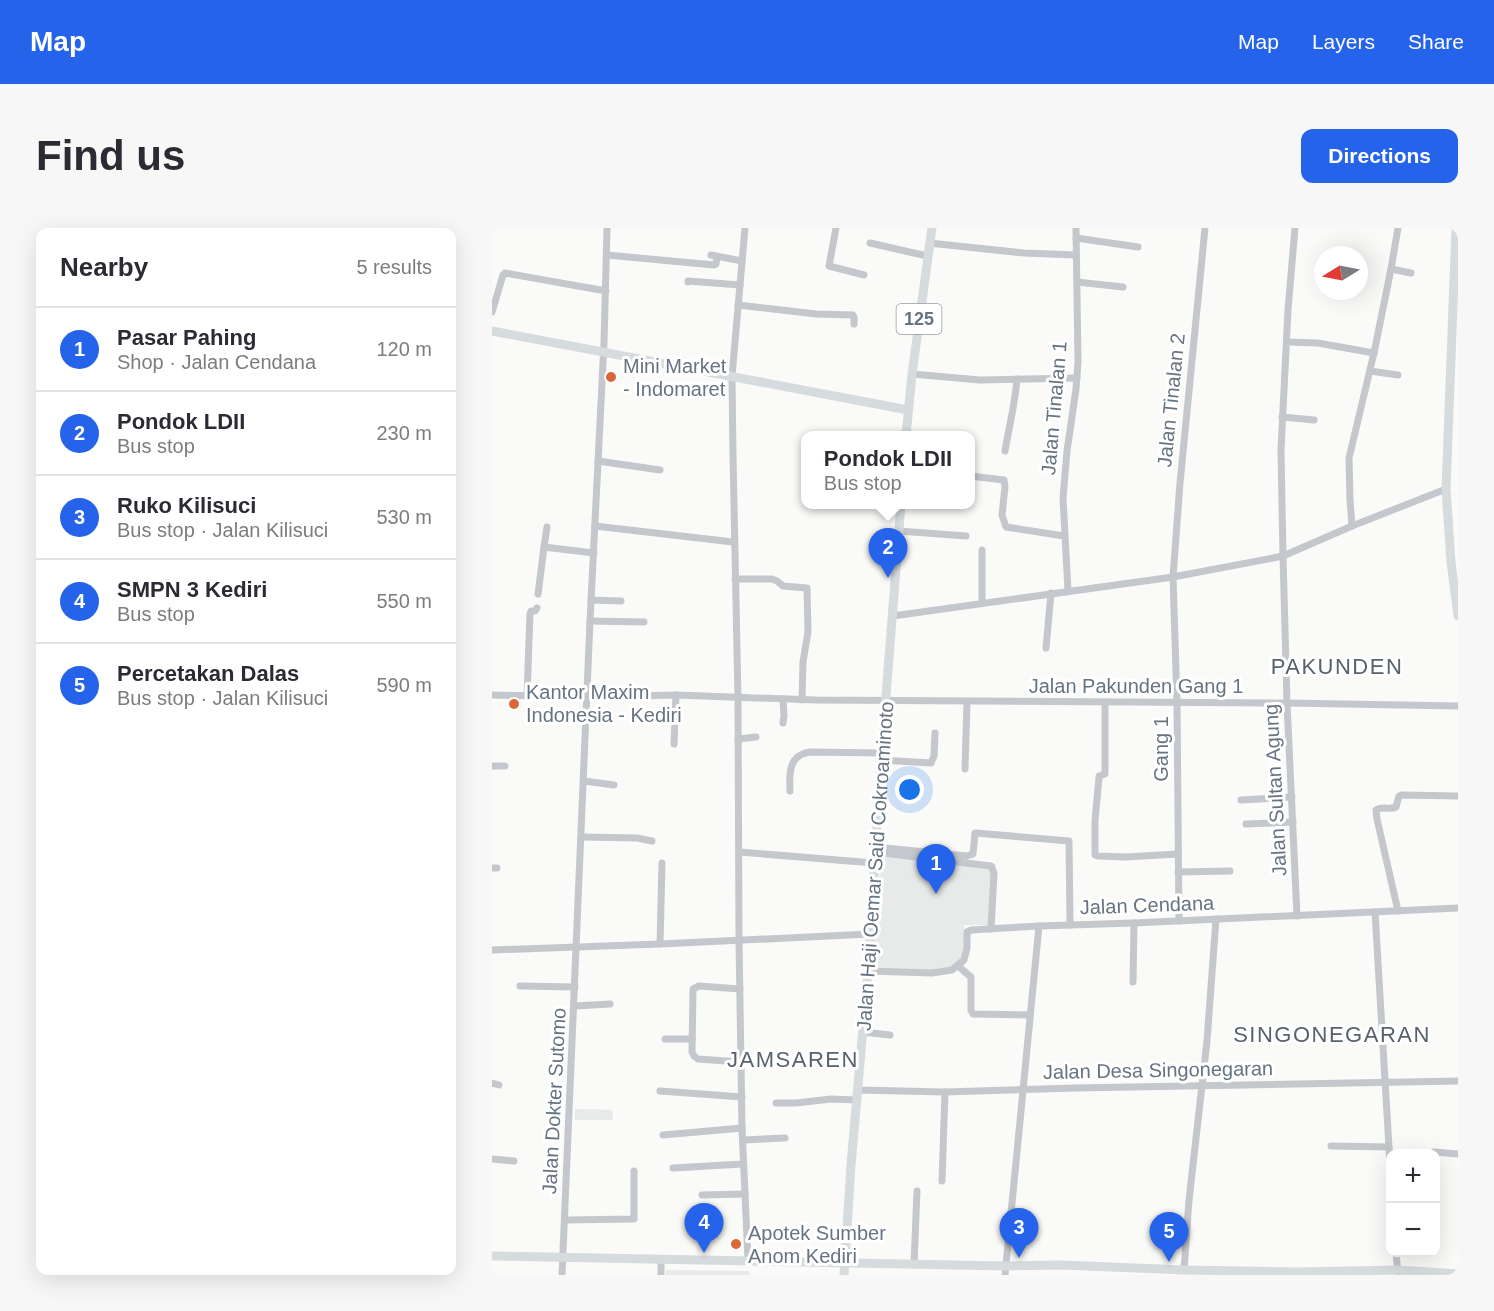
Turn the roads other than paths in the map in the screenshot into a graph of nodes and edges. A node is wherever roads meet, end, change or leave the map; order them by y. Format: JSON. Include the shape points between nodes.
{"nodes":[{"id":1,"x":607,"y":228,"type":"edge"},
{"id":2,"x":745,"y":228,"type":"edge"},
{"id":3,"x":836,"y":228,"type":"edge"},
{"id":4,"x":932,"y":228,"type":"edge"},
{"id":5,"x":1076,"y":228,"type":"edge"},
{"id":6,"x":1205,"y":228,"type":"edge"},
{"id":7,"x":1294,"y":228,"type":"edge"},
{"id":8,"x":1398,"y":228,"type":"edge"},
{"id":9,"x":1456,"y":228,"type":"edge"},
{"id":10,"x":1076,"y":238,"type":"junction"},
{"id":11,"x":870,"y":243,"type":"dead end"},
{"id":12,"x":929,"y":243,"type":"junction"},
{"id":13,"x":1138,"y":247,"type":"dead end"},
{"id":14,"x":607,"y":255,"type":"junction"},
{"id":15,"x":1076,"y":255,"type":"junction"},
{"id":16,"x":927,"y":256,"type":"junction"},
{"id":17,"x":1456,"y":258,"type":"edge"},
{"id":18,"x":742,"y":261,"type":"junction"},
{"id":19,"x":1391,"y":269,"type":"junction"},
{"id":20,"x":1411,"y":273,"type":"dead end"},
{"id":21,"x":864,"y":275,"type":"dead end"},
{"id":22,"x":688,"y":282,"type":"dead end"},
{"id":23,"x":1077,"y":282,"type":"junction"},
{"id":24,"x":740,"y":285,"type":"junction"},
{"id":25,"x":1123,"y":287,"type":"dead end"},
{"id":26,"x":606,"y":291,"type":"junction"},
{"id":27,"x":738,"y":305,"type":"junction"},
{"id":28,"x":492,"y":312,"type":"edge"},
{"id":29,"x":854,"y":324,"type":"dead end"},
{"id":30,"x":492,"y":331,"type":"edge"},
{"id":31,"x":1287,"y":342,"type":"junction"},
{"id":32,"x":603,"y":352,"type":"junction"},
{"id":33,"x":1374,"y":353,"type":"junction"},
{"id":34,"x":1370,"y":371,"type":"junction"},
{"id":35,"x":912,"y":374,"type":"junction"},
{"id":36,"x":1398,"y":375,"type":"dead end"},
{"id":37,"x":732,"y":376,"type":"junction"},
{"id":38,"x":1077,"y":378,"type":"junction"},
{"id":39,"x":1017,"y":379,"type":"junction"},
{"id":40,"x":908,"y":410,"type":"junction"},
{"id":41,"x":1282,"y":417,"type":"junction"},
{"id":42,"x":1314,"y":420,"type":"dead end"},
{"id":43,"x":906,"y":431,"type":"edge"},
{"id":44,"x":1005,"y":451,"type":"dead end"},
{"id":45,"x":598,"y":461,"type":"junction"},
{"id":46,"x":660,"y":470,"type":"dead end"},
{"id":47,"x":975,"y":477,"type":"edge"},
{"id":48,"x":1446,"y":489,"type":"junction"},
{"id":49,"x":901,"y":509,"type":"edge"},
{"id":50,"x":595,"y":526,"type":"junction"},
{"id":51,"x":1352,"y":526,"type":"junction"},
{"id":52,"x":547,"y":527,"type":"dead end"},
{"id":53,"x":899,"y":531,"type":"junction"},
{"id":54,"x":966,"y":536,"type":"dead end"},
{"id":55,"x":1064,"y":536,"type":"junction"},
{"id":56,"x":734,"y":542,"type":"junction"},
{"id":57,"x":544,"y":547,"type":"junction"},
{"id":58,"x":982,"y":550,"type":"dead end"},
{"id":59,"x":594,"y":553,"type":"junction"},
{"id":60,"x":1282,"y":556,"type":"junction"},
{"id":61,"x":1173,"y":576,"type":"junction"},
{"id":62,"x":735,"y":579,"type":"junction"},
{"id":63,"x":1068,"y":591,"type":"junction"},
{"id":64,"x":1051,"y":593,"type":"junction"},
{"id":65,"x":538,"y":594,"type":"dead end"},
{"id":66,"x":591,"y":600,"type":"junction"},
{"id":67,"x":621,"y":601,"type":"dead end"},
{"id":68,"x":982,"y":603,"type":"junction"},
{"id":69,"x":537,"y":608,"type":"dead end"},
{"id":70,"x":893,"y":616,"type":"junction"},
{"id":71,"x":1458,"y":616,"type":"edge"},
{"id":72,"x":590,"y":621,"type":"junction"},
{"id":73,"x":644,"y":621,"type":"dead end"},
{"id":74,"x":1046,"y":648,"type":"dead end"},
{"id":75,"x":492,"y":695,"type":"edge"},
{"id":76,"x":676,"y":695,"type":"junction"},
{"id":77,"x":527,"y":696,"type":"junction"},
{"id":78,"x":587,"y":697,"type":"junction"},
{"id":79,"x":738,"y":698,"type":"junction"},
{"id":80,"x":783,"y":699,"type":"junction"},
{"id":81,"x":802,"y":700,"type":"junction"},
{"id":82,"x":886,"y":700,"type":"junction"},
{"id":83,"x":967,"y":702,"type":"junction"},
{"id":84,"x":1105,"y":702,"type":"junction"},
{"id":85,"x":1177,"y":702,"type":"junction"},
{"id":86,"x":1287,"y":703,"type":"junction"},
{"id":87,"x":1458,"y":706,"type":"edge"},
{"id":88,"x":783,"y":723,"type":"dead end"},
{"id":89,"x":935,"y":733,"type":"dead end"},
{"id":90,"x":756,"y":737,"type":"dead end"},
{"id":91,"x":738,"y":739,"type":"junction"},
{"id":92,"x":674,"y":744,"type":"dead end"},
{"id":93,"x":881,"y":756,"type":"junction"},
{"id":94,"x":492,"y":766,"type":"edge"},
{"id":95,"x":505,"y":766,"type":"dead end"},
{"id":96,"x":965,"y":769,"type":"dead end"},
{"id":97,"x":584,"y":781,"type":"junction"},
{"id":98,"x":614,"y":785,"type":"dead end"},
{"id":99,"x":790,"y":791,"type":"dead end"},
{"id":100,"x":1458,"y":796,"type":"edge"},
{"id":101,"x":1292,"y":797,"type":"junction"},
{"id":102,"x":1241,"y":800,"type":"dead end"},
{"id":103,"x":1293,"y":822,"type":"junction"},
{"id":104,"x":1246,"y":824,"type":"dead end"},
{"id":105,"x":582,"y":837,"type":"junction"},
{"id":106,"x":652,"y":841,"type":"dead end"},
{"id":107,"x":875,"y":850,"type":"junction"},
{"id":108,"x":739,"y":852,"type":"junction"},
{"id":109,"x":1178,"y":854,"type":"junction"},
{"id":110,"x":662,"y":862,"type":"dead end"},
{"id":111,"x":874,"y":863,"type":"junction"},
{"id":112,"x":1230,"y":871,"type":"dead end"},
{"id":113,"x":1178,"y":873,"type":"junction"},
{"id":114,"x":1458,"y":908,"type":"edge"},
{"id":115,"x":1398,"y":911,"type":"junction"},
{"id":116,"x":1375,"y":912,"type":"junction"},
{"id":117,"x":1297,"y":916,"type":"junction"},
{"id":118,"x":1216,"y":919,"type":"junction"},
{"id":119,"x":1179,"y":921,"type":"junction"},
{"id":120,"x":1134,"y":923,"type":"junction"},
{"id":121,"x":1070,"y":925,"type":"junction"},
{"id":122,"x":1039,"y":926,"type":"junction"},
{"id":123,"x":991,"y":929,"type":"junction"},
{"id":124,"x":870,"y":934,"type":"junction"},
{"id":125,"x":739,"y":940,"type":"junction"},
{"id":126,"x":660,"y":944,"type":"junction"},
{"id":127,"x":577,"y":946,"type":"junction"},
{"id":128,"x":492,"y":950,"type":"edge"},
{"id":129,"x":958,"y":966,"type":"junction"},
{"id":130,"x":868,"y":971,"type":"junction"},
{"id":131,"x":1133,"y":982,"type":"dead end"},
{"id":132,"x":520,"y":986,"type":"dead end"},
{"id":133,"x":575,"y":987,"type":"junction"},
{"id":134,"x":740,"y":989,"type":"junction"},
{"id":135,"x":610,"y":1004,"type":"dead end"},
{"id":136,"x":574,"y":1006,"type":"junction"},
{"id":137,"x":1030,"y":1015,"type":"junction"},
{"id":138,"x":863,"y":1032,"type":"junction"},
{"id":139,"x":890,"y":1035,"type":"dead end"},
{"id":140,"x":665,"y":1039,"type":"dead end"},
{"id":141,"x":692,"y":1039,"type":"junction"},
{"id":142,"x":741,"y":1062,"type":"junction"},
{"id":143,"x":1458,"y":1081,"type":"edge"},
{"id":144,"x":1386,"y":1082,"type":"junction"},
{"id":145,"x":1203,"y":1086,"type":"junction"},
{"id":146,"x":1023,"y":1089,"type":"junction"},
{"id":147,"x":660,"y":1091,"type":"dead end"},
{"id":148,"x":945,"y":1092,"type":"junction"},
{"id":149,"x":858,"y":1095,"type":"junction"},
{"id":150,"x":742,"y":1096,"type":"junction"},
{"id":151,"x":776,"y":1103,"type":"dead end"},
{"id":152,"x":742,"y":1128,"type":"junction"},
{"id":153,"x":663,"y":1135,"type":"dead end"},
{"id":154,"x":785,"y":1138,"type":"dead end"},
{"id":155,"x":742,"y":1140,"type":"junction"},
{"id":156,"x":1332,"y":1146,"type":"dead end"},
{"id":157,"x":1389,"y":1147,"type":"joint"},
{"id":158,"x":1440,"y":1152,"type":"edge"},
{"id":159,"x":1458,"y":1154,"type":"edge"},
{"id":160,"x":492,"y":1159,"type":"edge"},
{"id":161,"x":514,"y":1161,"type":"dead end"},
{"id":162,"x":743,"y":1164,"type":"junction"},
{"id":163,"x":673,"y":1168,"type":"dead end"},
{"id":164,"x":634,"y":1171,"type":"dead end"},
{"id":165,"x":942,"y":1181,"type":"dead end"},
{"id":166,"x":917,"y":1191,"type":"dead end"},
{"id":167,"x":744,"y":1194,"type":"junction"},
{"id":168,"x":702,"y":1195,"type":"dead end"},
{"id":169,"x":565,"y":1220,"type":"junction"},
{"id":170,"x":492,"y":1256,"type":"edge"},
{"id":171,"x":563,"y":1257,"type":"junction"},
{"id":172,"x":1396,"y":1257,"type":"edge"},
{"id":173,"x":661,"y":1260,"type":"junction"},
{"id":174,"x":748,"y":1260,"type":"junction"},
{"id":175,"x":844,"y":1263,"type":"junction"},
{"id":176,"x":914,"y":1264,"type":"junction"},
{"id":177,"x":1005,"y":1270,"type":"edge"},
{"id":178,"x":1184,"y":1270,"type":"junction"},
{"id":179,"x":1118,"y":1271,"type":"edge"},
{"id":180,"x":1274,"y":1273,"type":"edge"},
{"id":181,"x":1398,"y":1273,"type":"edge"},
{"id":182,"x":1458,"y":1274,"type":"edge"},
{"id":183,"x":562,"y":1275,"type":"edge"},
{"id":184,"x":662,"y":1275,"type":"edge"},
{"id":185,"x":844,"y":1275,"type":"edge"}],
"edges":[{"from":1,"to":14,"type":"street","name":"Jalan Dokter Sutomo"},
{"from":2,"to":18,"type":"street"},
{"from":3,"to":21,"type":"street","via":[[829,266]]},
{"from":4,"to":12,"type":"main road","number":"125"},
{"from":5,"to":10,"type":"street","name":"Jalan Tinalan 1"},
{"from":6,"to":61,"type":"street","name":"Jalan Tinalan 2"},
{"from":7,"to":31,"type":"street","name":"Jalan Sultan Agung"},
{"from":8,"to":19,"type":"street"},
{"from":9,"to":17,"type":"main road"},
{"from":10,"to":13,"type":"street"},
{"from":10,"to":15,"type":"street","name":"Jalan Tinalan 1"},
{"from":11,"to":16,"type":"street"},
{"from":12,"to":15,"type":"street"},
{"from":12,"to":16,"type":"main road","number":"125"},
{"from":14,"to":18,"type":"street","via":[[714,265],[714,256]]},
{"from":14,"to":26,"type":"street","name":"Jalan Dokter Sutomo"},
{"from":15,"to":23,"type":"street","name":"Jalan Tinalan 1"},
{"from":16,"to":35,"type":"main road","number":"125"},
{"from":17,"to":48,"type":"main road"},
{"from":18,"to":24,"type":"street"},
{"from":19,"to":20,"type":"street"},
{"from":19,"to":33,"type":"street"},
{"from":22,"to":24,"type":"street"},
{"from":23,"to":25,"type":"street"},
{"from":23,"to":38,"type":"street","name":"Jalan Tinalan 1"},
{"from":24,"to":27,"type":"street"},
{"from":26,"to":28,"type":"street","via":[[505,273]]},
{"from":26,"to":32,"type":"street","name":"Jalan Dokter Sutomo"},
{"from":27,"to":29,"type":"street","via":[[853,315]]},
{"from":27,"to":37,"type":"street"},
{"from":30,"to":32,"type":"main road"},
{"from":31,"to":33,"type":"street"},
{"from":31,"to":41,"type":"street","name":"Jalan Sultan Agung"},
{"from":32,"to":37,"type":"main road"},
{"from":32,"to":45,"type":"street","name":"Jalan Dokter Sutomo"},
{"from":33,"to":34,"type":"street"},
{"from":34,"to":36,"type":"street"},
{"from":34,"to":51,"type":"street","via":[[1349,458]]},
{"from":35,"to":39,"type":"street","via":[[973,380]]},
{"from":35,"to":40,"type":"main road","number":"125"},
{"from":37,"to":40,"type":"main road"},
{"from":37,"to":56,"type":"street"},
{"from":38,"to":39,"type":"street"},
{"from":38,"to":55,"type":"street","name":"Jalan Tinalan 1","via":[[1064,474]]},
{"from":39,"to":44,"type":"street"},
{"from":40,"to":43,"type":"main road"},
{"from":41,"to":42,"type":"street"},
{"from":41,"to":60,"type":"street","name":"Jalan Sultan Agung"},
{"from":45,"to":46,"type":"street"},
{"from":45,"to":50,"type":"street","name":"Jalan Dokter Sutomo"},
{"from":47,"to":55,"type":"street","via":[[1004,480],[1002,514],[1006,528]]},
{"from":48,"to":51,"type":"street"},
{"from":48,"to":71,"type":"main road"},
{"from":49,"to":53,"type":"main road","name":"Jalan Haji Oemar Said Cokroaminoto"},
{"from":50,"to":56,"type":"street"},
{"from":50,"to":59,"type":"street","name":"Jalan Dokter Sutomo"},
{"from":51,"to":60,"type":"street"},
{"from":52,"to":57,"type":"street"},
{"from":53,"to":54,"type":"street"},
{"from":53,"to":70,"type":"main road","name":"Jalan Haji Oemar Said Cokroaminoto"},
{"from":55,"to":63,"type":"street","name":"Jalan Tinalan 1"},
{"from":56,"to":62,"type":"street"},
{"from":57,"to":59,"type":"street"},
{"from":57,"to":65,"type":"street"},
{"from":58,"to":68,"type":"street"},
{"from":59,"to":66,"type":"street","name":"Jalan Dokter Sutomo"},
{"from":60,"to":61,"type":"street"},
{"from":60,"to":86,"type":"street","name":"Jalan Sultan Agung"},
{"from":61,"to":63,"type":"street"},
{"from":61,"to":85,"type":"street","name":"Gang 1"},
{"from":62,"to":79,"type":"street"},
{"from":62,"to":81,"type":"street","via":[[772,579],[783,586],[807,588]]},
{"from":63,"to":64,"type":"street"},
{"from":64,"to":68,"type":"street"},
{"from":64,"to":74,"type":"street"},
{"from":66,"to":67,"type":"street"},
{"from":66,"to":72,"type":"street","name":"Jalan Dokter Sutomo"},
{"from":68,"to":70,"type":"street"},
{"from":69,"to":77,"type":"street","via":[[530,614]]},
{"from":70,"to":82,"type":"main road","name":"Jalan Haji Oemar Said Cokroaminoto"},
{"from":72,"to":73,"type":"street"},
{"from":72,"to":78,"type":"street","name":"Jalan Dokter Sutomo"},
{"from":75,"to":77,"type":"street","name":"Jalan Pakunden Gang 1"},
{"from":76,"to":78,"type":"street","name":"Jalan Pakunden Gang 1"},
{"from":76,"to":79,"type":"street","name":"Jalan Pakunden Gang 1"},
{"from":76,"to":92,"type":"street"},
{"from":77,"to":78,"type":"street","name":"Jalan Pakunden Gang 1"},
{"from":78,"to":97,"type":"street","name":"Jalan Dokter Sutomo"},
{"from":79,"to":80,"type":"street","name":"Jalan Pakunden Gang 1"},
{"from":79,"to":91,"type":"street"},
{"from":80,"to":81,"type":"street","name":"Jalan Pakunden Gang 1"},
{"from":80,"to":88,"type":"street"},
{"from":81,"to":82,"type":"street","name":"Jalan Pakunden Gang 1"},
{"from":82,"to":83,"type":"street","name":"Jalan Pakunden Gang 1"},
{"from":82,"to":93,"type":"main road","name":"Jalan Haji Oemar Said Cokroaminoto"},
{"from":83,"to":84,"type":"street","name":"Jalan Pakunden Gang 1"},
{"from":83,"to":96,"type":"street"},
{"from":84,"to":85,"type":"street","name":"Jalan Pakunden Gang 1"},
{"from":84,"to":109,"type":"street","via":[[1105,774],[1098,778],[1095,855]]},
{"from":85,"to":86,"type":"street","name":"Jalan Pakunden Gang 1"},
{"from":85,"to":109,"type":"street","name":"Gang 1"},
{"from":86,"to":87,"type":"street","name":"Jalan Pakunden Gang 1"},
{"from":86,"to":101,"type":"street","name":"Jalan Sultan Agung"},
{"from":89,"to":93,"type":"street","via":[[932,763]]},
{"from":90,"to":91,"type":"street"},
{"from":91,"to":108,"type":"street"},
{"from":93,"to":99,"type":"street","via":[[801,753],[791,769]]},
{"from":93,"to":107,"type":"main road","name":"Jalan Haji Oemar Said Cokroaminoto"},
{"from":94,"to":95,"type":"street"},
{"from":97,"to":98,"type":"street"},
{"from":97,"to":105,"type":"street","name":"Jalan Dokter Sutomo"},
{"from":100,"to":115,"type":"street","via":[[1402,795],[1396,807],[1376,810]]},
{"from":101,"to":102,"type":"street"},
{"from":101,"to":103,"type":"street","name":"Jalan Sultan Agung"},
{"from":103,"to":104,"type":"street"},
{"from":103,"to":117,"type":"street","name":"Jalan Sultan Agung"},
{"from":105,"to":106,"type":"street"},
{"from":105,"to":127,"type":"street","name":"Jalan Dokter Sutomo"},
{"from":107,"to":111,"type":"main road","name":"Jalan Haji Oemar Said Cokroaminoto"},
{"from":107,"to":121,"type":"street","via":[[966,856],[973,854],[975,833],[1069,841]]},
{"from":107,"to":123,"type":"street","via":[[991,866]]},
{"from":108,"to":111,"type":"street"},
{"from":108,"to":125,"type":"street"},
{"from":109,"to":113,"type":"street","name":"Gang 1"},
{"from":110,"to":126,"type":"street"},
{"from":111,"to":124,"type":"main road","name":"Jalan Haji Oemar Said Cokroaminoto"},
{"from":112,"to":113,"type":"street"},
{"from":113,"to":119,"type":"street","name":"Gang 1"},
{"from":114,"to":115,"type":"street","name":"Jalan Cendana"},
{"from":115,"to":116,"type":"street","name":"Jalan Cendana"},
{"from":116,"to":117,"type":"street","name":"Jalan Cendana"},
{"from":116,"to":144,"type":"street"},
{"from":117,"to":118,"type":"street","name":"Jalan Cendana"},
{"from":118,"to":119,"type":"street","name":"Jalan Cendana"},
{"from":118,"to":145,"type":"street"},
{"from":119,"to":120,"type":"street","name":"Jalan Cendana"},
{"from":120,"to":121,"type":"street","name":"Jalan Cendana"},
{"from":120,"to":131,"type":"street"},
{"from":121,"to":122,"type":"street","name":"Jalan Cendana"},
{"from":122,"to":123,"type":"street","name":"Jalan Cendana"},
{"from":122,"to":137,"type":"street"},
{"from":123,"to":129,"type":"street","name":"Jalan Cendana","via":[[968,930],[966,955]]},
{"from":124,"to":125,"type":"street"},
{"from":124,"to":130,"type":"main road","name":"Jalan Haji Oemar Said Cokroaminoto"},
{"from":125,"to":126,"type":"street"},
{"from":125,"to":134,"type":"street"},
{"from":126,"to":127,"type":"street"},
{"from":127,"to":128,"type":"street"},
{"from":127,"to":133,"type":"street","name":"Jalan Dokter Sutomo"},
{"from":129,"to":130,"type":"street","via":[[939,973]]},
{"from":129,"to":137,"type":"street","via":[[971,977],[972,1014]]},
{"from":130,"to":138,"type":"main road","name":"Jalan Haji Oemar Said Cokroaminoto"},
{"from":132,"to":133,"type":"street"},
{"from":133,"to":136,"type":"street","name":"Jalan Dokter Sutomo"},
{"from":134,"to":141,"type":"street","via":[[695,987]]},
{"from":134,"to":142,"type":"street"},
{"from":135,"to":136,"type":"street"},
{"from":136,"to":169,"type":"street","name":"Jalan Dokter Sutomo"},
{"from":137,"to":146,"type":"street"},
{"from":138,"to":139,"type":"street"},
{"from":138,"to":149,"type":"main road","name":"Jalan Haji Oemar Said Cokroaminoto"},
{"from":140,"to":141,"type":"street"},
{"from":141,"to":142,"type":"street","via":[[692,1052],[698,1059]]},
{"from":142,"to":150,"type":"street"},
{"from":143,"to":144,"type":"street","name":"Jalan Desa Singonegaran"},
{"from":144,"to":145,"type":"street","name":"Jalan Desa Singonegaran"},
{"from":144,"to":157,"type":"street"},
{"from":145,"to":146,"type":"street","name":"Jalan Desa Singonegaran"},
{"from":145,"to":178,"type":"street"},
{"from":146,"to":148,"type":"street","name":"Jalan Desa Singonegaran"},
{"from":146,"to":177,"type":"street"},
{"from":147,"to":150,"type":"street"},
{"from":148,"to":149,"type":"street","name":"Jalan Desa Singonegaran"},
{"from":148,"to":165,"type":"street"},
{"from":149,"to":151,"type":"street","name":"Jalan Desa Singonegaran"},
{"from":149,"to":175,"type":"main road","name":"Jalan Haji Oemar Said Cokroaminoto"},
{"from":150,"to":152,"type":"street"},
{"from":152,"to":153,"type":"street"},
{"from":152,"to":155,"type":"street"},
{"from":154,"to":155,"type":"street"},
{"from":155,"to":162,"type":"street"},
{"from":156,"to":157,"type":"street"},
{"from":158,"to":159,"type":"street"},
{"from":160,"to":161,"type":"street"},
{"from":162,"to":163,"type":"street"},
{"from":162,"to":167,"type":"street"},
{"from":164,"to":169,"type":"street","via":[[634,1218]]},
{"from":166,"to":176,"type":"street"},
{"from":167,"to":168,"type":"street"},
{"from":167,"to":174,"type":"street"},
{"from":169,"to":171,"type":"street","name":"Jalan Dokter Sutomo"},
{"from":170,"to":171,"type":"main road"},
{"from":171,"to":173,"type":"main road"},
{"from":171,"to":183,"type":"street","name":"Jalan Dokter Sutomo"},
{"from":172,"to":181,"type":"street"},
{"from":173,"to":174,"type":"main road"},
{"from":173,"to":184,"type":"street"},
{"from":174,"to":175,"type":"main road"},
{"from":175,"to":176,"type":"main road"},
{"from":175,"to":185,"type":"main road","name":"Jalan Haji Oemar Said Cokroaminoto"},
{"from":176,"to":177,"type":"main road"},
{"from":177,"to":179,"type":"main road","via":[[1062,1265]]},
{"from":178,"to":179,"type":"main road"},
{"from":178,"to":180,"type":"main road"},
{"from":180,"to":181,"type":"main road"},
{"from":181,"to":182,"type":"main road"}]}
